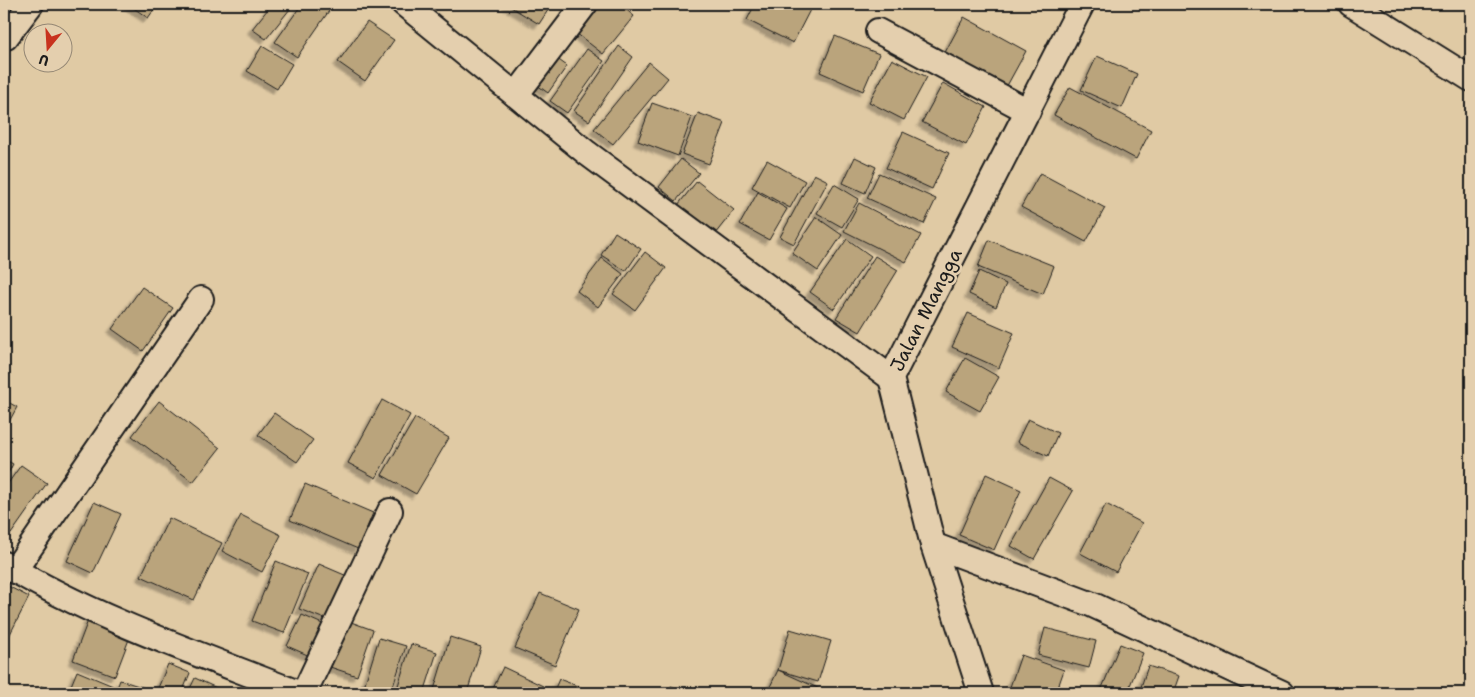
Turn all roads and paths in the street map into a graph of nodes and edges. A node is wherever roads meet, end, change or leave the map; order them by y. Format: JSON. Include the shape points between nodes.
{"nodes":[{"id":1,"x":31,"y":4,"type":"edge"},
{"id":2,"x":404,"y":4,"type":"edge"},
{"id":3,"x":585,"y":4,"type":"edge"},
{"id":4,"x":1082,"y":4,"type":"edge"},
{"id":5,"x":1350,"y":4,"type":"edge"},
{"id":6,"x":878,"y":31,"type":"dead end"},
{"id":7,"x":6,"y":37,"type":"dead end"},
{"id":8,"x":1471,"y":79,"type":"edge"},
{"id":9,"x":516,"y":95,"type":"junction"},
{"id":10,"x":1028,"y":111,"type":"junction"},
{"id":11,"x":201,"y":299,"type":"dead end"},
{"id":12,"x":891,"y":378,"type":"junction"},
{"id":13,"x":390,"y":511,"type":"dead end"},
{"id":14,"x":933,"y":545,"type":"junction"},
{"id":15,"x":9,"y":568,"type":"edge"},
{"id":16,"x":298,"y":693,"type":"edge"},
{"id":17,"x":304,"y":693,"type":"edge"},
{"id":18,"x":981,"y":693,"type":"edge"},
{"id":19,"x":1282,"y":693,"type":"edge"}],
"edges":[{"from":1,"to":7,"type":"street"},
{"from":2,"to":9,"type":"street"},
{"from":3,"to":9,"type":"street"},
{"from":4,"to":10,"type":"street","name":"Jalan Mangga"},
{"from":5,"to":8,"type":"street"},
{"from":6,"to":10,"type":"street"},
{"from":9,"to":12,"type":"street","via":[[587,153]]},
{"from":10,"to":12,"type":"street","name":"Jalan Mangga"},
{"from":11,"to":15,"type":"street"},
{"from":12,"to":14,"type":"street","name":"Jalan Mangga"},
{"from":13,"to":17,"type":"street"},
{"from":14,"to":18,"type":"street","name":"Jalan Mangga"},
{"from":14,"to":19,"type":"street","via":[[1093,605]]},
{"from":15,"to":16,"type":"street","via":[[102,615]]}]}
